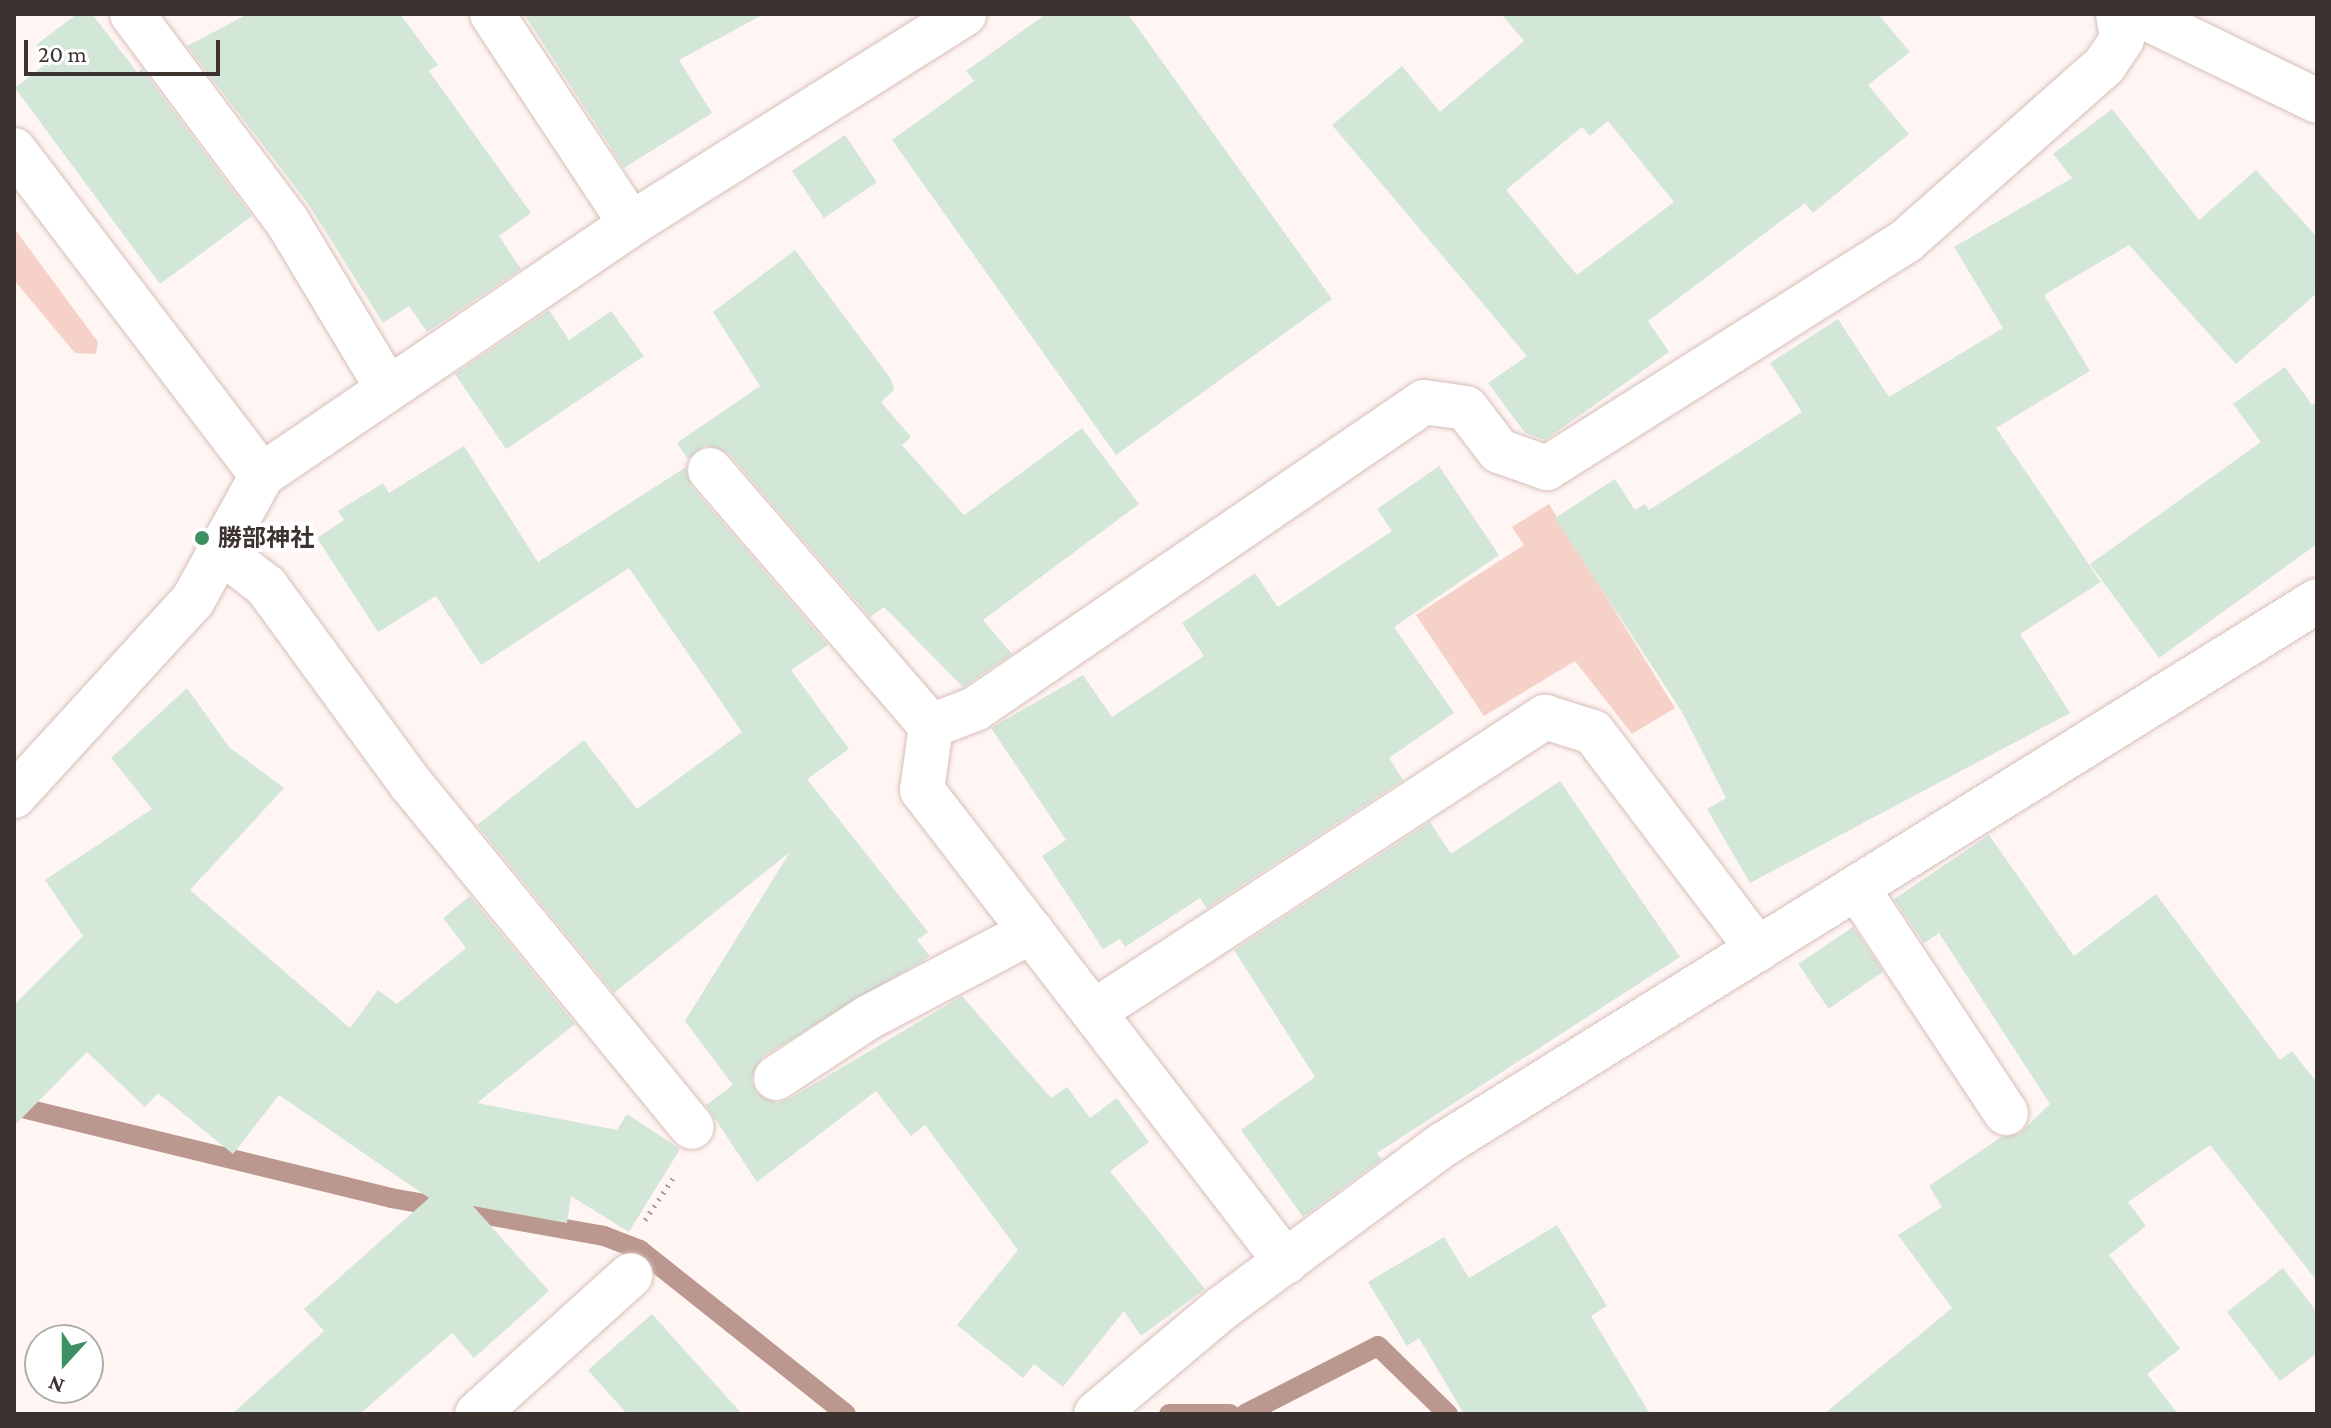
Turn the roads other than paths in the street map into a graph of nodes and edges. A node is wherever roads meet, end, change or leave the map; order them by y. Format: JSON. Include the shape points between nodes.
{"nodes":[{"id":1,"x":132,"y":14,"type":"edge"},
{"id":2,"x":492,"y":14,"type":"edge"},
{"id":3,"x":964,"y":14,"type":"edge"},
{"id":4,"x":2118,"y":14,"type":"edge"},
{"id":5,"x":2138,"y":14,"type":"edge"},
{"id":6,"x":2317,"y":101,"type":"edge"},
{"id":7,"x":14,"y":150,"type":"edge"},
{"id":8,"x":631,"y":224,"type":"junction"},
{"id":9,"x":386,"y":386,"type":"junction"},
{"id":10,"x":710,"y":470,"type":"dead end"},
{"id":11,"x":262,"y":475,"type":"junction"},
{"id":12,"x":218,"y":549,"type":"junction"},
{"id":13,"x":2317,"y":601,"type":"edge"},
{"id":14,"x":931,"y":726,"type":"junction"},
{"id":15,"x":14,"y":796,"type":"edge"},
{"id":16,"x":1857,"y":888,"type":"junction"},
{"id":17,"x":1032,"y":931,"type":"junction"},
{"id":18,"x":1758,"y":949,"type":"junction"},
{"id":19,"x":1095,"y":1011,"type":"junction"},
{"id":20,"x":776,"y":1078,"type":"dead end"},
{"id":21,"x":2006,"y":1113,"type":"dead end"},
{"id":22,"x":692,"y":1127,"type":"dead end"},
{"id":23,"x":1286,"y":1262,"type":"junction"},
{"id":24,"x":631,"y":1275,"type":"dead end"},
{"id":25,"x":477,"y":1414,"type":"edge"},
{"id":26,"x":1096,"y":1414,"type":"edge"}],
"edges":[{"from":1,"to":9,"type":"street","via":[[287,221]]},
{"from":2,"to":8,"type":"street"},
{"from":3,"to":8,"type":"street"},
{"from":4,"to":14,"type":"street","via":[[2122,39],[2104,66],[1906,241],[1547,468],[1499,451],[1466,408],[1424,402],[975,709]]},
{"from":5,"to":6,"type":"street"},
{"from":7,"to":11,"type":"street"},
{"from":8,"to":9,"type":"street"},
{"from":9,"to":11,"type":"street"},
{"from":10,"to":14,"type":"street"},
{"from":11,"to":12,"type":"street"},
{"from":12,"to":15,"type":"street","via":[[193,600]]},
{"from":12,"to":22,"type":"street","via":[[266,586],[411,784]]},
{"from":13,"to":16,"type":"street"},
{"from":14,"to":17,"type":"street","via":[[922,790]]},
{"from":16,"to":18,"type":"street"},
{"from":16,"to":21,"type":"street"},
{"from":17,"to":19,"type":"street"},
{"from":17,"to":20,"type":"street","via":[[869,1017]]},
{"from":18,"to":19,"type":"street","via":[[1593,732],[1545,717]]},
{"from":18,"to":23,"type":"street","via":[[1444,1144]]},
{"from":19,"to":23,"type":"street"},
{"from":23,"to":26,"type":"street"},
{"from":24,"to":25,"type":"street"}]}
